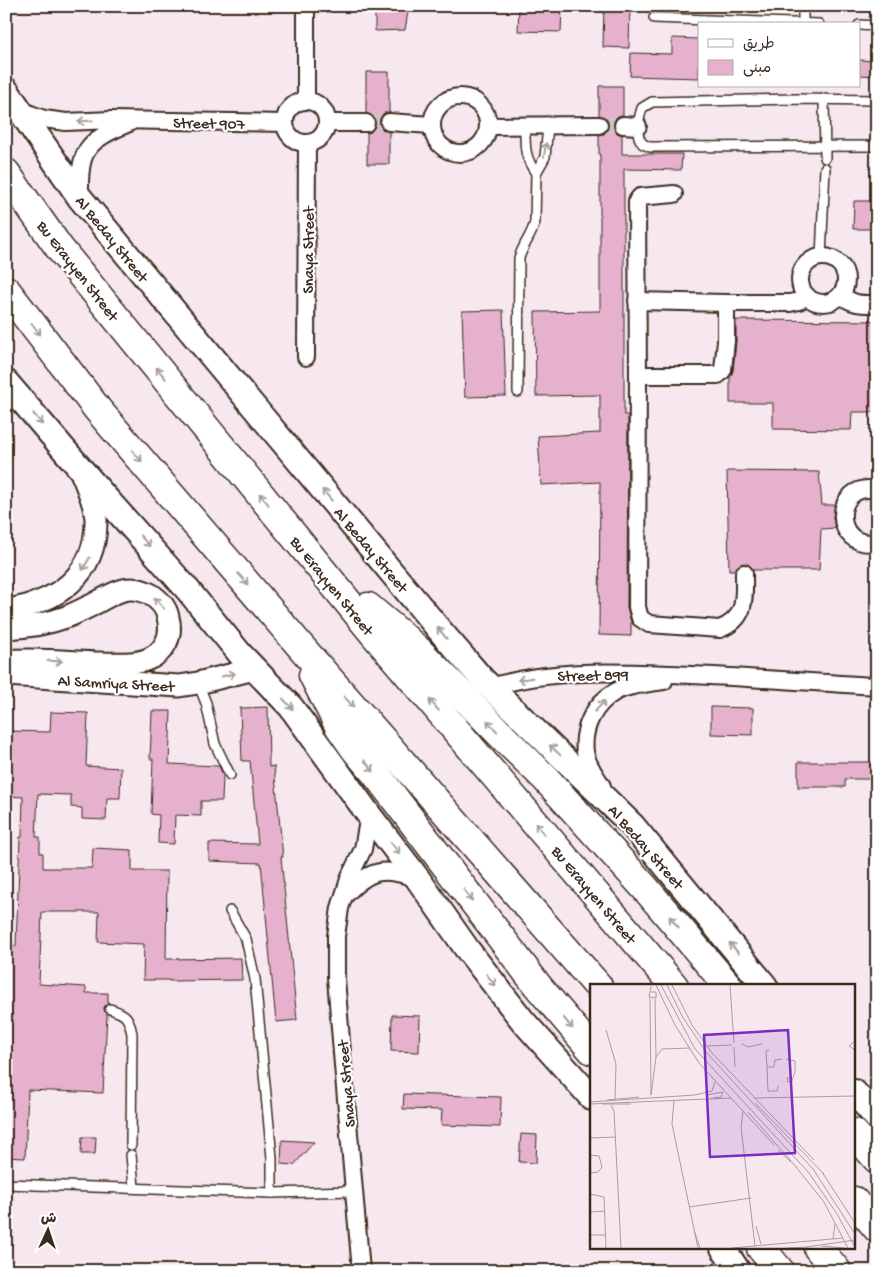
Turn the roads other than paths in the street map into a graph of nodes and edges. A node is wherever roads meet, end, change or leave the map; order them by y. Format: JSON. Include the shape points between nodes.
{"nodes":[{"id":1,"x":306,"y":6,"type":"edge"},
{"id":2,"x":803,"y":6,"type":"edge"},
{"id":3,"x":654,"y":18,"type":"dead end"},
{"id":4,"x":773,"y":22,"type":"edge"},
{"id":5,"x":803,"y":22,"type":"edge"},
{"id":6,"x":860,"y":25,"type":"edge"},
{"id":7,"x":877,"y":26,"type":"edge"},
{"id":8,"x":6,"y":90,"type":"edge"},
{"id":9,"x":824,"y":99,"type":"junction"},
{"id":10,"x":877,"y":100,"type":"edge"},
{"id":11,"x":306,"y":101,"type":"junction"},
{"id":12,"x":20,"y":110,"type":"junction"},
{"id":13,"x":134,"y":121,"type":"junction"},
{"id":14,"x":389,"y":122,"type":"tunnel mouth"},
{"id":15,"x":285,"y":123,"type":"junction"},
{"id":16,"x":366,"y":123,"type":"tunnel mouth"},
{"id":17,"x":328,"y":124,"type":"junction"},
{"id":18,"x":431,"y":125,"type":"junction"},
{"id":19,"x":599,"y":125,"type":"tunnel mouth"},
{"id":20,"x":488,"y":126,"type":"junction"},
{"id":21,"x":525,"y":126,"type":"junction"},
{"id":22,"x":548,"y":126,"type":"junction"},
{"id":23,"x":307,"y":144,"type":"junction"},
{"id":24,"x":825,"y":146,"type":"junction"},
{"id":25,"x":877,"y":146,"type":"edge"},
{"id":26,"x":6,"y":173,"type":"edge"},
{"id":27,"x":536,"y":173,"type":"junction"},
{"id":28,"x":674,"y":194,"type":"dead end"},
{"id":29,"x":80,"y":198,"type":"junction"},
{"id":30,"x":821,"y":257,"type":"junction"},
{"id":31,"x":6,"y":290,"type":"edge"},
{"id":32,"x":841,"y":295,"type":"junction"},
{"id":33,"x":806,"y":296,"type":"junction"},
{"id":34,"x":637,"y":301,"type":"junction"},
{"id":35,"x":726,"y":303,"type":"junction"},
{"id":36,"x":877,"y":304,"type":"edge"},
{"id":37,"x":306,"y":357,"type":"dead end"},
{"id":38,"x":638,"y":375,"type":"junction"},
{"id":39,"x":6,"y":382,"type":"edge"},
{"id":40,"x":518,"y":392,"type":"dead end"},
{"id":41,"x":79,"y":467,"type":"junction"},
{"id":42,"x":877,"y":490,"type":"edge"},
{"id":43,"x":877,"y":542,"type":"edge"},
{"id":44,"x":744,"y":573,"type":"dead end"},
{"id":45,"x":334,"y":586,"type":"junction"},
{"id":46,"x":6,"y":610,"type":"edge"},
{"id":47,"x":6,"y":628,"type":"edge"},
{"id":48,"x":302,"y":648,"type":"junction"},
{"id":49,"x":6,"y":661,"type":"edge"},
{"id":50,"x":254,"y":669,"type":"junction"},
{"id":51,"x":6,"y":675,"type":"edge"},
{"id":52,"x":696,"y":675,"type":"junction"},
{"id":53,"x":198,"y":683,"type":"junction"},
{"id":54,"x":877,"y":686,"type":"edge"},
{"id":55,"x":491,"y":687,"type":"junction"},
{"id":56,"x":230,"y":775,"type":"dead end"},
{"id":57,"x":618,"y":811,"type":"junction"},
{"id":58,"x":369,"y":815,"type":"junction"},
{"id":59,"x":418,"y":879,"type":"junction"},
{"id":60,"x":342,"y":898,"type":"junction"},
{"id":61,"x":230,"y":911,"type":"dead end"},
{"id":62,"x":596,"y":984,"type":"edge"},
{"id":63,"x":672,"y":984,"type":"edge"},
{"id":64,"x":726,"y":984,"type":"edge"},
{"id":65,"x":763,"y":984,"type":"edge"},
{"id":66,"x":110,"y":1009,"type":"dead end"},
{"id":67,"x":590,"y":1048,"type":"edge"},
{"id":68,"x":856,"y":1094,"type":"edge"},
{"id":69,"x":590,"y":1096,"type":"edge"},
{"id":70,"x":877,"y":1118,"type":"edge"},
{"id":71,"x":856,"y":1135,"type":"edge"},
{"id":72,"x":131,"y":1145,"type":"dead end"},
{"id":73,"x":131,"y":1156,"type":"dead end"},
{"id":74,"x":877,"y":1159,"type":"edge"},
{"id":75,"x":6,"y":1184,"type":"edge"},
{"id":76,"x":134,"y":1188,"type":"junction"},
{"id":77,"x":354,"y":1191,"type":"junction"},
{"id":78,"x":272,"y":1193,"type":"junction"},
{"id":79,"x":856,"y":1203,"type":"edge"},
{"id":80,"x":877,"y":1228,"type":"edge"},
{"id":81,"x":724,"y":1250,"type":"edge"},
{"id":82,"x":763,"y":1250,"type":"edge"},
{"id":83,"x":820,"y":1250,"type":"edge"},
{"id":84,"x":361,"y":1271,"type":"edge"},
{"id":85,"x":738,"y":1271,"type":"edge"},
{"id":86,"x":780,"y":1271,"type":"edge"},
{"id":87,"x":837,"y":1271,"type":"edge"}],
"edges":[{"from":1,"to":11,"type":"street"},
{"from":2,"to":5,"type":"lane"},
{"from":3,"to":4,"type":"lane"},
{"from":6,"to":7,"type":"lane"},
{"from":8,"to":12,"type":"main road","name":"Al Beday Street"},
{"from":9,"to":10,"type":"lane"},
{"from":9,"to":24,"type":"lane"},
{"from":9,"to":24,"type":"lane","via":[[652,102],[642,108],[630,126],[643,144],[650,147]]},
{"from":11,"to":15,"type":"street","via":[[292,106],[286,114]]},
{"from":11,"to":17,"type":"street","via":[[322,107]]},
{"from":13,"to":12,"type":"street","name":"Street 907","one_way":true,"via":[[56,121]]},
{"from":12,"to":29,"type":"main road","name":"Al Beday Street"},
{"from":13,"to":15,"type":"street","name":"Street 907"},
{"from":13,"to":29,"type":"street","name":"Street 907","via":[[106,133],[89,147],[81,163]]},
{"from":14,"to":18,"type":"street"},
{"from":15,"to":23,"type":"street","via":[[292,138]]},
{"from":16,"to":17,"type":"street"},
{"from":17,"to":23,"type":"street","via":[[321,138]]},
{"from":18,"to":20,"type":"street","via":[[439,145],[459,153],[479,146]]},
{"from":18,"to":20,"type":"street","via":[[434,112],[442,102],[454,97],[467,97],[478,103],[486,114]]},
{"from":19,"to":22,"type":"street"},
{"from":20,"to":21,"type":"street"},
{"from":21,"to":22,"type":"street"},
{"from":21,"to":27,"type":"lane","via":[[525,150]]},
{"from":27,"to":22,"type":"lane","one_way":true,"via":[[545,157]]},
{"from":23,"to":37,"type":"street","name":"Snaya Street"},
{"from":24,"to":25,"type":"lane"},
{"from":24,"to":30,"type":"lane"},
{"from":45,"to":26,"type":"highway","name":"Bu Erayyen Street","one_way":true,"via":[[60,249]]},
{"from":27,"to":40,"type":"lane","via":[[534,229],[522,250],[518,266]]},
{"from":28,"to":34,"type":"street","via":[[640,197],[637,201]]},
{"from":55,"to":29,"type":"main road","name":"Al Beday Street","one_way":true,"via":[[442,633]]},
{"from":30,"to":32,"type":"street","via":[[842,266],[846,281]]},
{"from":30,"to":33,"type":"street","via":[[803,269],[800,283]]},
{"from":31,"to":48,"type":"highway","one_way":true,"via":[[98,410]]},
{"from":32,"to":33,"type":"street","via":[[827,302]]},
{"from":32,"to":36,"type":"street","via":[[856,304]]},
{"from":33,"to":35,"type":"street","via":[[790,304]]},
{"from":34,"to":35,"type":"street"},
{"from":34,"to":38,"type":"street"},
{"from":35,"to":38,"type":"street","via":[[723,370],[718,375]]},
{"from":38,"to":44,"type":"street","via":[[637,607],[640,618],[649,624],[720,629],[730,625],[742,609]]},
{"from":39,"to":41,"type":"main road","one_way":true},
{"from":41,"to":46,"type":"street","one_way":true,"via":[[96,518],[91,556],[83,570],[58,593],[38,603]]},
{"from":41,"to":50,"type":"main road","one_way":true},
{"from":42,"to":43,"type":"street","via":[[862,489],[848,497],[842,516],[843,524],[853,538],[870,544]]},
{"from":63,"to":45,"type":"highway","name":"Bu Erayyen Street","one_way":true},
{"from":64,"to":45,"type":"highway","one_way":true,"via":[[546,778],[400,634],[366,606]]},
{"from":49,"to":47,"type":"street","one_way":true,"via":[[140,662],[151,658],[164,646],[169,636],[169,624],[159,601],[146,592],[130,589],[119,590],[66,617]]},
{"from":48,"to":62,"type":"highway","one_way":true},
{"from":48,"to":67,"type":"highway","one_way":true,"via":[[339,726],[355,749],[536,985]]},
{"from":53,"to":50,"type":"street","name":"Al Samriya Street","one_way":true},
{"from":50,"to":58,"type":"main road","one_way":true,"via":[[291,707]]},
{"from":51,"to":53,"type":"street","name":"Al Samriya Street","via":[[165,686]]},
{"from":52,"to":54,"type":"street","name":"Street 899"},
{"from":52,"to":55,"type":"street","name":"Street 899","one_way":true,"via":[[568,673]]},
{"from":57,"to":52,"type":"street","name":"Street 899","one_way":true,"via":[[585,752],[591,716],[601,702],[631,686]]},
{"from":53,"to":56,"type":"lane","via":[[215,744]]},
{"from":57,"to":55,"type":"main road","name":"Al Beday Street","one_way":true},
{"from":65,"to":57,"type":"main road","name":"Al Beday Street","one_way":true},
{"from":58,"to":59,"type":"main road","one_way":true},
{"from":58,"to":60,"type":"street","name":"Snaya Street","via":[[363,849]]},
{"from":59,"to":60,"type":"street","via":[[394,872],[370,874]]},
{"from":59,"to":69,"type":"main road","one_way":true,"via":[[524,1022]]},
{"from":60,"to":77,"type":"street","name":"Snaya Street","via":[[336,936],[336,978]]},
{"from":61,"to":78,"type":"lane","via":[[246,940],[255,980],[272,1158]]},
{"from":66,"to":72,"type":"lane","via":[[121,1012],[130,1020]]},
{"from":68,"to":70,"type":"main road"},
{"from":71,"to":74,"type":"highway"},
{"from":73,"to":76,"type":"lane"},
{"from":75,"to":76,"type":"lane"},
{"from":76,"to":78,"type":"lane"},
{"from":77,"to":78,"type":"lane"},
{"from":77,"to":84,"type":"street","name":"Snaya Street"},
{"from":79,"to":80,"type":"highway"},
{"from":81,"to":85,"type":"main road"},
{"from":82,"to":86,"type":"highway"},
{"from":83,"to":87,"type":"highway"}]}
